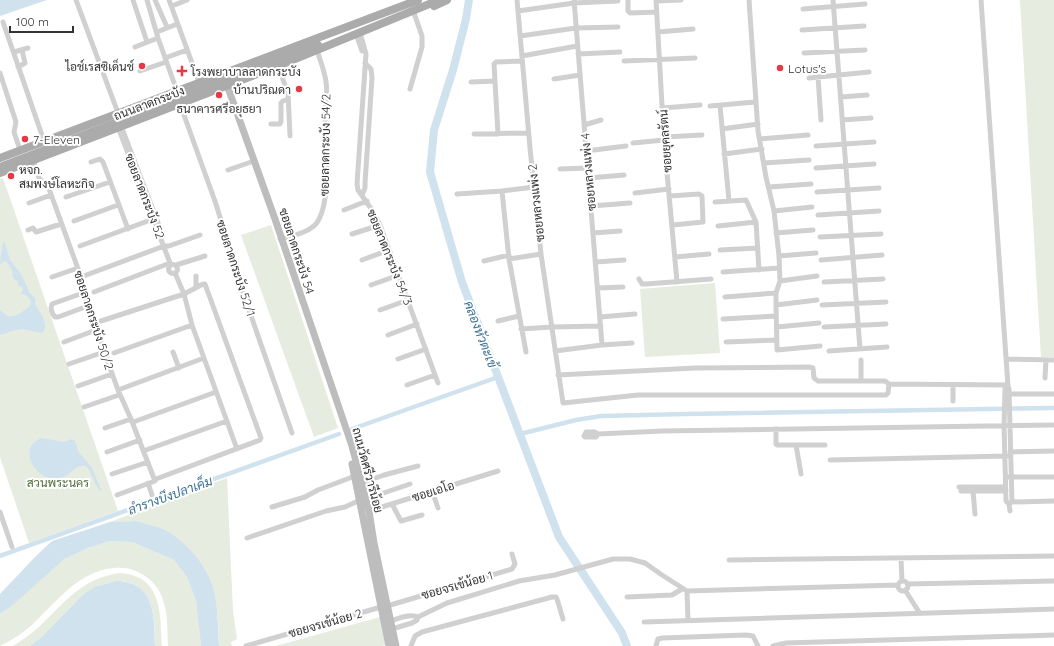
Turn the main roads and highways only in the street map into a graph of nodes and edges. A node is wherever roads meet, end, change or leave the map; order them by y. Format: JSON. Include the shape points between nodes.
{"nodes":[{"id":1,"x":404,"y":0,"type":"edge"},
{"id":2,"x":418,"y":0,"type":"edge"},
{"id":3,"x":423,"y":0,"type":"edge"},
{"id":4,"x":430,"y":0,"type":"edge"},
{"id":5,"x":439,"y":0,"type":"edge"},
{"id":6,"x":447,"y":0,"type":"edge"},
{"id":7,"x":397,"y":12,"type":"junction"},
{"id":8,"x":370,"y":18,"type":"junction"},
{"id":9,"x":373,"y":27,"type":"junction"},
{"id":10,"x":223,"y":73,"type":"junction"},
{"id":11,"x":227,"y":85,"type":"junction"},
{"id":12,"x":0,"y":158,"type":"edge"},
{"id":13,"x":0,"y":161,"type":"edge"},
{"id":14,"x":0,"y":167,"type":"edge"},
{"id":15,"x":0,"y":173,"type":"edge"},
{"id":16,"x":344,"y":425,"type":"junction"},
{"id":17,"x":363,"y":499,"type":"junction"},
{"id":18,"x":384,"y":606,"type":"junction"},
{"id":19,"x":389,"y":646,"type":"edge"},
{"id":20,"x":396,"y":646,"type":"edge"}],
"edges":[{"from":1,"to":8,"type":"main road","via":[[380,10]]},
{"from":2,"to":7,"type":"main road","name":"ถนนลาดกระบัง"},
{"from":3,"to":13,"type":"main road"},
{"from":4,"to":14,"type":"main road","bridge":true},
{"from":5,"to":7,"type":"main road","name":"ถนนลาดกระบัง"},
{"from":6,"to":9,"type":"main road"},
{"from":7,"to":8,"type":"main road","name":"ถนนลาดกระบัง"},
{"from":7,"to":9,"type":"main road","name":"ถนนลาดกระบัง"},
{"from":8,"to":10,"type":"main road","name":"ถนนลาดกระบัง"},
{"from":9,"to":11,"type":"main road","name":"ถนนลาดกระบัง"},
{"from":10,"to":11,"type":"main road"},
{"from":10,"to":12,"type":"main road","name":"ถนนลาดกระบัง"},
{"from":11,"to":15,"type":"main road","name":"ถนนลาดกระบัง"},
{"from":11,"to":16,"type":"main road","name":"ซอยลาดกระบัง 54"},
{"from":16,"to":17,"type":"main road","name":"ถนนวัดศรีวารีน้อย","via":[[355,476]]},
{"from":16,"to":17,"type":"main road","name":"ถนนวัดศรีวารีน้อย","via":[[362,483]]},
{"from":17,"to":18,"type":"main road","name":"ถนนวัดศรีวารีน้อย"},
{"from":17,"to":18,"type":"main road","name":"ถนนวัดศรีวารีน้อย","via":[[368,511]]},
{"from":18,"to":19,"type":"main road","name":"ถนนวัดศรีวารีน้อย"},
{"from":18,"to":20,"type":"main road","name":"ถนนวัดศรีวารีน้อย"}]}
